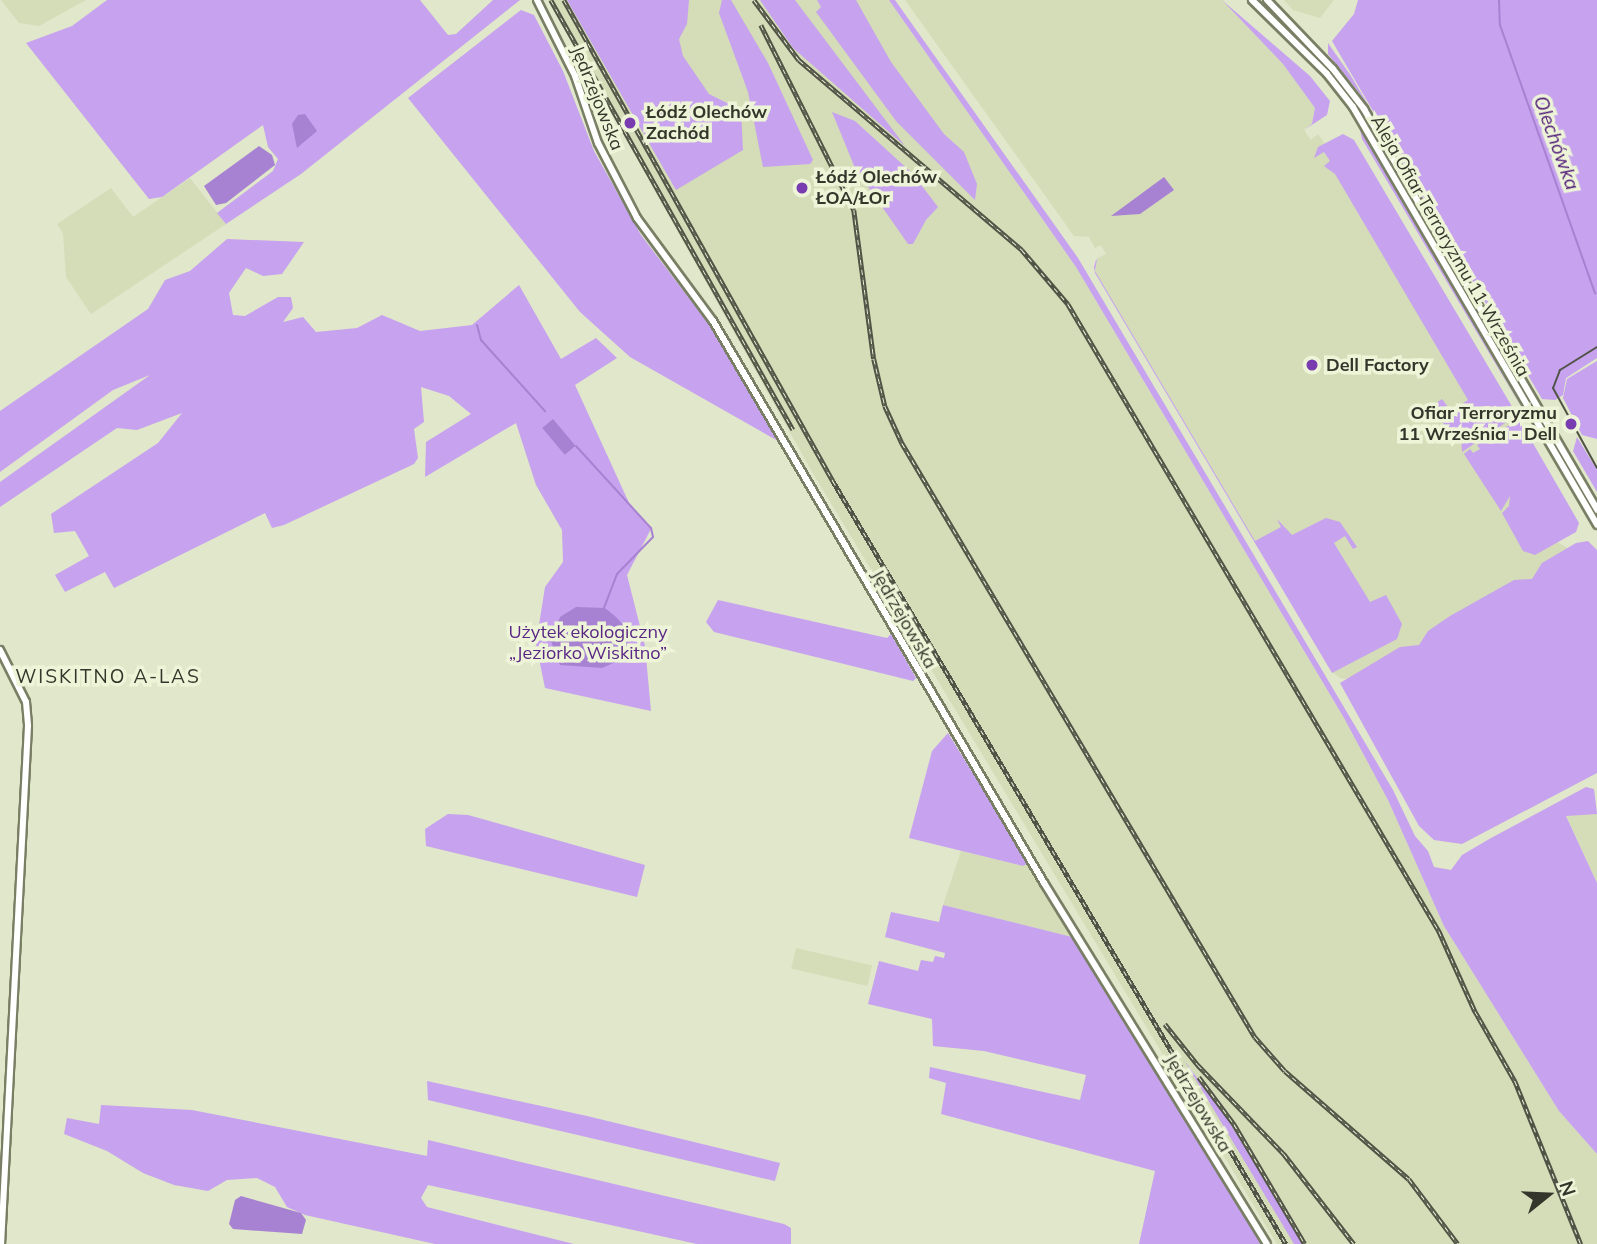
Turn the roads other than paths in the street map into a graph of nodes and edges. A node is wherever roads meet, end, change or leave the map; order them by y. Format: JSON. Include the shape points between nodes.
{"nodes":[{"id":1,"x":537,"y":0,"type":"edge"},
{"id":2,"x":1252,"y":0,"type":"edge"},
{"id":3,"x":1267,"y":0,"type":"edge"},
{"id":4,"x":1597,"y":510,"type":"edge"},
{"id":5,"x":1597,"y":525,"type":"edge"},
{"id":6,"x":0,"y":650,"type":"edge"},
{"id":7,"x":1,"y":1244,"type":"edge"},
{"id":8,"x":1267,"y":1244,"type":"edge"}],
"edges":[{"from":1,"to":8,"type":"street","name":"Jędrzejowska","via":[[575,76],[598,143],[637,218],[713,321],[1044,883]]},
{"from":2,"to":5,"type":"street","name":"Aleja Ofiar Terroryzmu 11 Września","via":[[1351,104]]},
{"from":3,"to":4,"type":"street","name":"Aleja Ofiar Terroryzmu 11 Września","via":[[1364,109]]},
{"from":6,"to":7,"type":"street","via":[[29,715]]}]}
